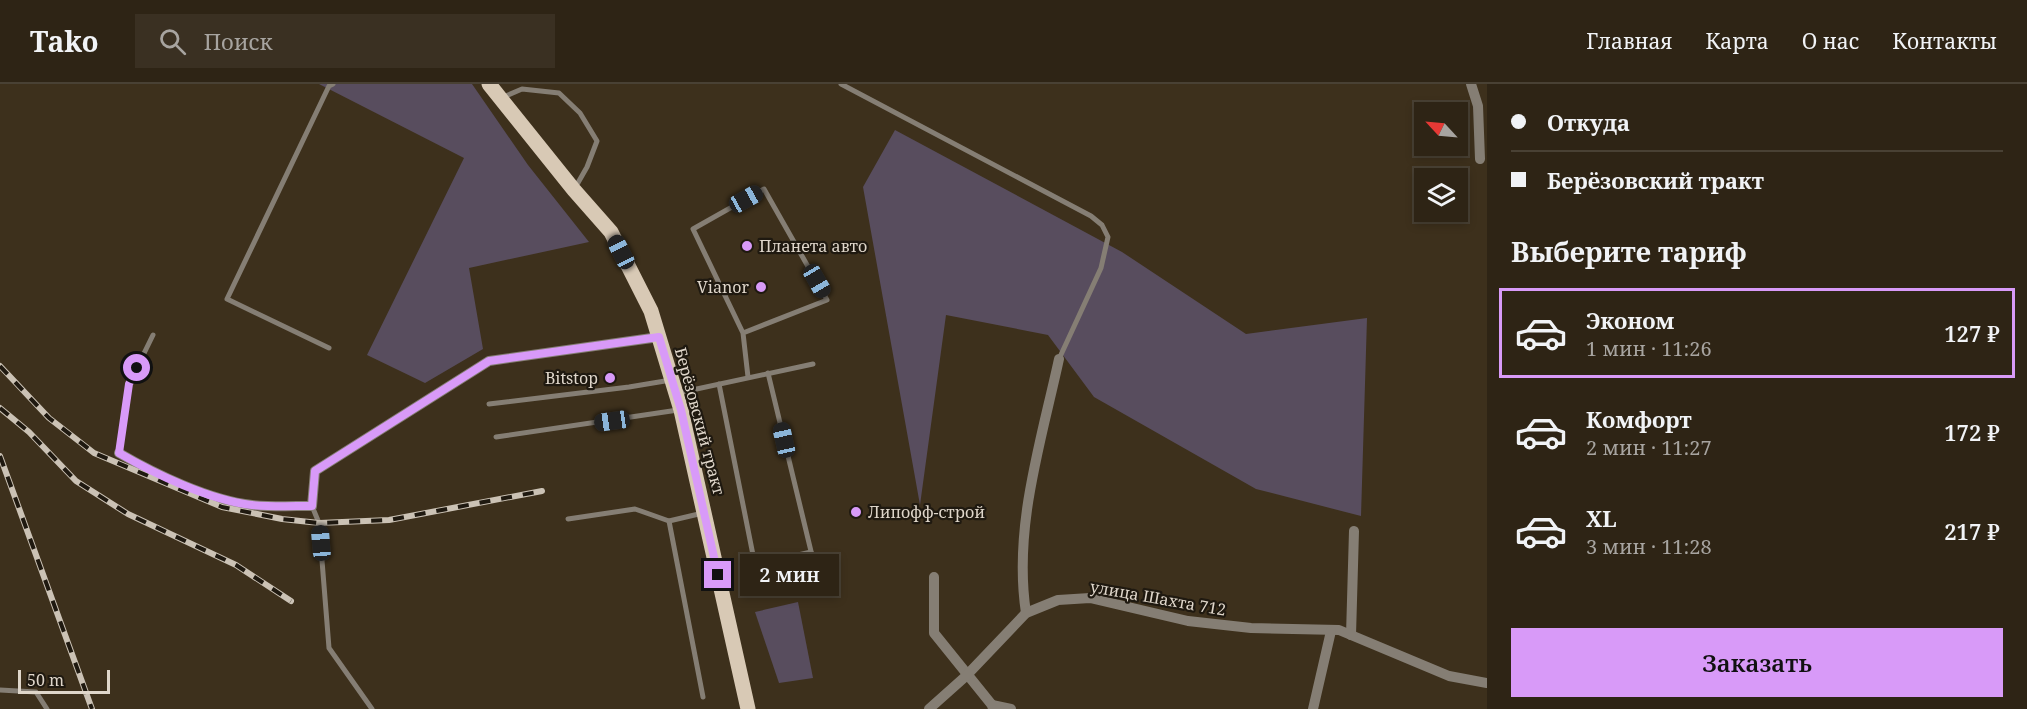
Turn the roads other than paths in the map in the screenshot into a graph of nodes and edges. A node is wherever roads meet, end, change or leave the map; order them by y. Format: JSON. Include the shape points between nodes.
{"nodes":[{"id":1,"x":333,"y":84,"type":"edge"},
{"id":2,"x":489,"y":84,"type":"edge"},
{"id":3,"x":840,"y":84,"type":"edge"},
{"id":4,"x":1471,"y":84,"type":"edge"},
{"id":5,"x":499,"y":99,"type":"junction"},
{"id":6,"x":1480,"y":159,"type":"dead end"},
{"id":7,"x":574,"y":190,"type":"junction"},
{"id":8,"x":743,"y":333,"type":"junction"},
{"id":9,"x":153,"y":335,"type":"dead end"},
{"id":10,"x":659,"y":337,"type":"junction"},
{"id":11,"x":329,"y":348,"type":"dead end"},
{"id":12,"x":1059,"y":359,"type":"joint"},
{"id":13,"x":813,"y":364,"type":"dead end"},
{"id":14,"x":768,"y":373,"type":"junction"},
{"id":15,"x":748,"y":377,"type":"junction"},
{"id":16,"x":718,"y":384,"type":"junction"},
{"id":17,"x":674,"y":387,"type":"junction"},
{"id":18,"x":489,"y":404,"type":"dead end"},
{"id":19,"x":681,"y":410,"type":"junction"},
{"id":20,"x":496,"y":437,"type":"dead end"},
{"id":21,"x":119,"y":453,"type":"joint"},
{"id":22,"x":312,"y":506,"type":"junction"},
{"id":23,"x":705,"y":512,"type":"junction"},
{"id":24,"x":568,"y":519,"type":"dead end"},
{"id":25,"x":669,"y":520,"type":"junction"},
{"id":26,"x":1354,"y":531,"type":"dead end"},
{"id":27,"x":811,"y":552,"type":"junction"},
{"id":28,"x":816,"y":572,"type":"dead end"},
{"id":29,"x":934,"y":577,"type":"dead end"},
{"id":30,"x":1026,"y":613,"type":"junction"},
{"id":31,"x":1331,"y":631,"type":"junction"},
{"id":32,"x":1351,"y":635,"type":"junction"},
{"id":33,"x":966,"y":676,"type":"junction"},
{"id":34,"x":1487,"y":683,"type":"edge"},
{"id":35,"x":0,"y":690,"type":"edge"},
{"id":36,"x":703,"y":697,"type":"dead end"},
{"id":37,"x":992,"y":707,"type":"edge"},
{"id":38,"x":47,"y":709,"type":"edge"},
{"id":39,"x":372,"y":709,"type":"edge"},
{"id":40,"x":748,"y":709,"type":"edge"},
{"id":41,"x":929,"y":709,"type":"edge"},
{"id":42,"x":1011,"y":709,"type":"edge"},
{"id":43,"x":1313,"y":709,"type":"edge"}],
"edges":[{"from":1,"to":11,"type":"lane","via":[[227,299]]},
{"from":2,"to":5,"type":"main road","name":"Берёзовский тракт"},
{"from":3,"to":12,"type":"lane","via":[[1102,225],[1108,237],[1101,268]]},
{"from":4,"to":6,"type":"street","via":[[1478,106]]},
{"from":5,"to":7,"type":"main road","name":"Берёзовский тракт"},
{"from":5,"to":7,"type":"lane","via":[[522,89],[558,93],[580,113],[597,141]]},
{"from":7,"to":10,"type":"main road","name":"Берёзовский тракт","via":[[611,232],[651,311]]},
{"from":8,"to":8,"type":"lane","via":[[693,229],[764,189],[827,300]]},
{"from":8,"to":15,"type":"lane"},
{"from":9,"to":21,"type":"lane","via":[[129,384]]},
{"from":10,"to":17,"type":"main road","name":"Берёзовский тракт"},
{"from":10,"to":22,"type":"street","via":[[489,361],[315,471]]},
{"from":12,"to":30,"type":"street","via":[[1026,511],[1022,585]]},
{"from":13,"to":14,"type":"lane"},
{"from":14,"to":15,"type":"lane"},
{"from":14,"to":27,"type":"lane"},
{"from":15,"to":16,"type":"lane"},
{"from":16,"to":17,"type":"lane"},
{"from":16,"to":27,"type":"lane","via":[[755,565]]},
{"from":17,"to":18,"type":"lane","via":[[629,387]]},
{"from":17,"to":19,"type":"main road","name":"Берёзовский тракт"},
{"from":19,"to":20,"type":"lane"},
{"from":19,"to":23,"type":"main road","name":"Берёзовский тракт"},
{"from":21,"to":22,"type":"street","via":[[199,492],[250,505]]},
{"from":22,"to":39,"type":"lane","via":[[319,523],[329,648]]},
{"from":23,"to":25,"type":"lane"},
{"from":23,"to":40,"type":"main road","name":"Берёзовский тракт"},
{"from":24,"to":25,"type":"lane","via":[[635,509]]},
{"from":25,"to":36,"type":"lane"},
{"from":26,"to":32,"type":"street"},
{"from":27,"to":28,"type":"lane"},
{"from":29,"to":33,"type":"street","via":[[934,633]]},
{"from":30,"to":31,"type":"street","name":"улица Шахта 712","via":[[1058,600],[1090,598],[1188,621]]},
{"from":30,"to":33,"type":"street","name":"улица Шахта 712"},
{"from":31,"to":32,"type":"street","name":"улица Шахта 712"},
{"from":31,"to":43,"type":"street"},
{"from":32,"to":34,"type":"street","name":"улица Шахта 712","via":[[1449,675]]},
{"from":33,"to":37,"type":"street"},
{"from":33,"to":41,"type":"street","name":"улица Шахта 712"},
{"from":35,"to":38,"type":"lane","via":[[36,692]]},
{"from":37,"to":42,"type":"street"}]}
